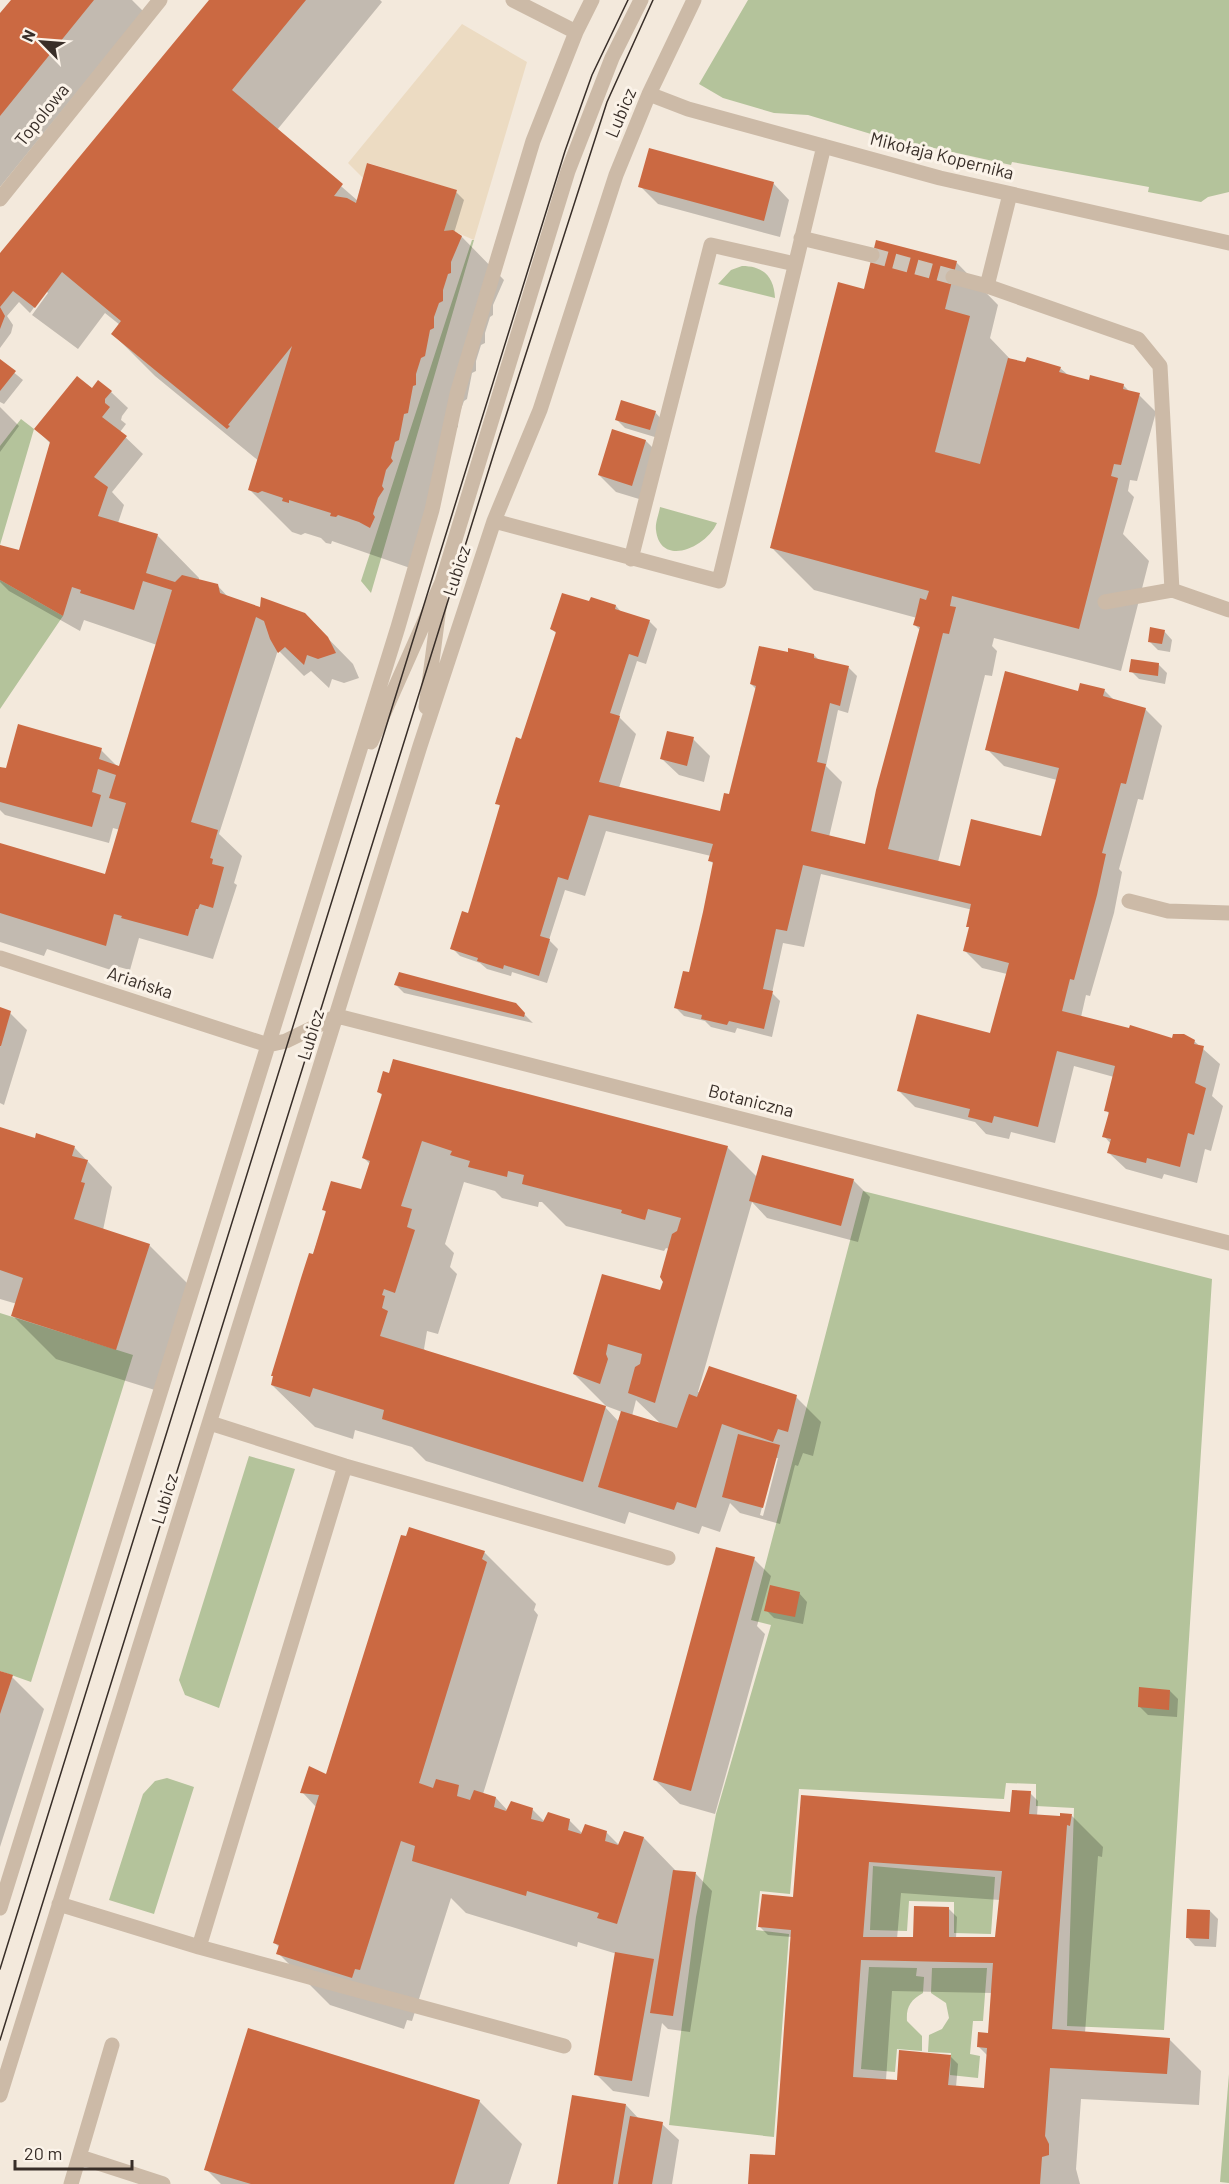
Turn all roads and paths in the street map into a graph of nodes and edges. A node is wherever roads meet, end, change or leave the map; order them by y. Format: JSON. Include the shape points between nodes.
{"nodes":[{"id":1,"x":160,"y":0,"type":"edge"},
{"id":2,"x":513,"y":0,"type":"edge"},
{"id":3,"x":592,"y":0,"type":"edge"},
{"id":4,"x":641,"y":0,"type":"edge"},
{"id":5,"x":694,"y":0,"type":"edge"},
{"id":6,"x":576,"y":32,"type":"junction"},
{"id":7,"x":650,"y":94,"type":"junction"},
{"id":8,"x":824,"y":146,"type":"junction"},
{"id":9,"x":1010,"y":194,"type":"junction"},
{"id":10,"x":0,"y":199,"type":"edge"},
{"id":11,"x":801,"y":238,"type":"junction"},
{"id":12,"x":1229,"y":243,"type":"edge"},
{"id":13,"x":872,"y":255,"type":"tunnel mouth"},
{"id":14,"x":795,"y":264,"type":"junction"},
{"id":15,"x":953,"y":277,"type":"tunnel mouth"},
{"id":16,"x":987,"y":286,"type":"junction"},
{"id":17,"x":494,"y":521,"type":"junction"},
{"id":18,"x":631,"y":559,"type":"junction"},
{"id":19,"x":442,"y":582,"type":"junction"},
{"id":20,"x":1172,"y":590,"type":"junction"},
{"id":21,"x":1105,"y":602,"type":"dead end"},
{"id":22,"x":1229,"y":610,"type":"edge"},
{"id":23,"x":420,"y":746,"type":"junction"},
{"id":24,"x":342,"y":808,"type":"junction"},
{"id":25,"x":1129,"y":901,"type":"dead end"},
{"id":26,"x":1229,"y":913,"type":"edge"},
{"id":27,"x":0,"y":958,"type":"edge"},
{"id":28,"x":337,"y":1016,"type":"junction"},
{"id":29,"x":268,"y":1045,"type":"junction"},
{"id":30,"x":1229,"y":1243,"type":"edge"},
{"id":31,"x":210,"y":1423,"type":"junction"},
{"id":32,"x":345,"y":1466,"type":"junction"},
{"id":33,"x":668,"y":1558,"type":"dead end"},
{"id":34,"x":59,"y":1904,"type":"junction"},
{"id":35,"x":0,"y":1908,"type":"edge"},
{"id":36,"x":199,"y":1947,"type":"junction"},
{"id":37,"x":112,"y":2045,"type":"dead end"},
{"id":38,"x":564,"y":2046,"type":"dead end"},
{"id":39,"x":0,"y":2095,"type":"edge"},
{"id":40,"x":80,"y":2157,"type":"junction"},
{"id":41,"x":71,"y":2184,"type":"edge"},
{"id":42,"x":163,"y":2184,"type":"edge"}],
"edges":[{"from":1,"to":10,"type":"street","name":"Topolowa"},
{"from":2,"to":6,"type":"street"},
{"from":3,"to":6,"type":"street","name":"Lubicz"},
{"from":4,"to":19,"type":"street","via":[[612,58],[568,171]]},
{"from":5,"to":7,"type":"street","name":"Lubicz"},
{"from":6,"to":24,"type":"street","name":"Lubicz","via":[[533,141],[457,394],[420,553]]},
{"from":7,"to":8,"type":"street","name":"Mikołaja Kopernika","via":[[688,109]]},
{"from":7,"to":17,"type":"street","name":"Lubicz","via":[[616,175],[540,410]]},
{"from":8,"to":9,"type":"street","name":"Mikołaja Kopernika"},
{"from":8,"to":11,"type":"street"},
{"from":9,"to":12,"type":"street","name":"Mikołaja Kopernika"},
{"from":9,"to":16,"type":"street"},
{"from":11,"to":13,"type":"street"},
{"from":11,"to":14,"type":"street"},
{"from":14,"to":18,"type":"street","via":[[711,245]]},
{"from":14,"to":18,"type":"street","via":[[719,581]]},
{"from":15,"to":16,"type":"street"},
{"from":16,"to":20,"type":"street","via":[[1138,339],[1160,366]]},
{"from":17,"to":18,"type":"street"},
{"from":17,"to":23,"type":"street","name":"Lubicz"},
{"from":19,"to":23,"type":"street"},
{"from":19,"to":24,"type":"street"},
{"from":20,"to":21,"type":"street"},
{"from":20,"to":22,"type":"street"},
{"from":23,"to":28,"type":"street","name":"Lubicz"},
{"from":24,"to":29,"type":"street","name":"Lubicz"},
{"from":25,"to":26,"type":"street","via":[[1168,911]]},
{"from":27,"to":29,"type":"street","name":"Ariańska"},
{"from":28,"to":29,"type":"street","via":[[286,1041]]},
{"from":28,"to":30,"type":"street","name":"Botaniczna"},
{"from":28,"to":31,"type":"street","name":"Lubicz"},
{"from":29,"to":35,"type":"street","name":"Lubicz"},
{"from":31,"to":32,"type":"street"},
{"from":31,"to":34,"type":"street","name":"Lubicz"},
{"from":32,"to":33,"type":"street"},
{"from":32,"to":36,"type":"street"},
{"from":34,"to":36,"type":"street"},
{"from":34,"to":39,"type":"street","name":"Lubicz"},
{"from":36,"to":38,"type":"street"},
{"from":37,"to":40,"type":"street"},
{"from":40,"to":41,"type":"street"},
{"from":40,"to":42,"type":"street"}]}
